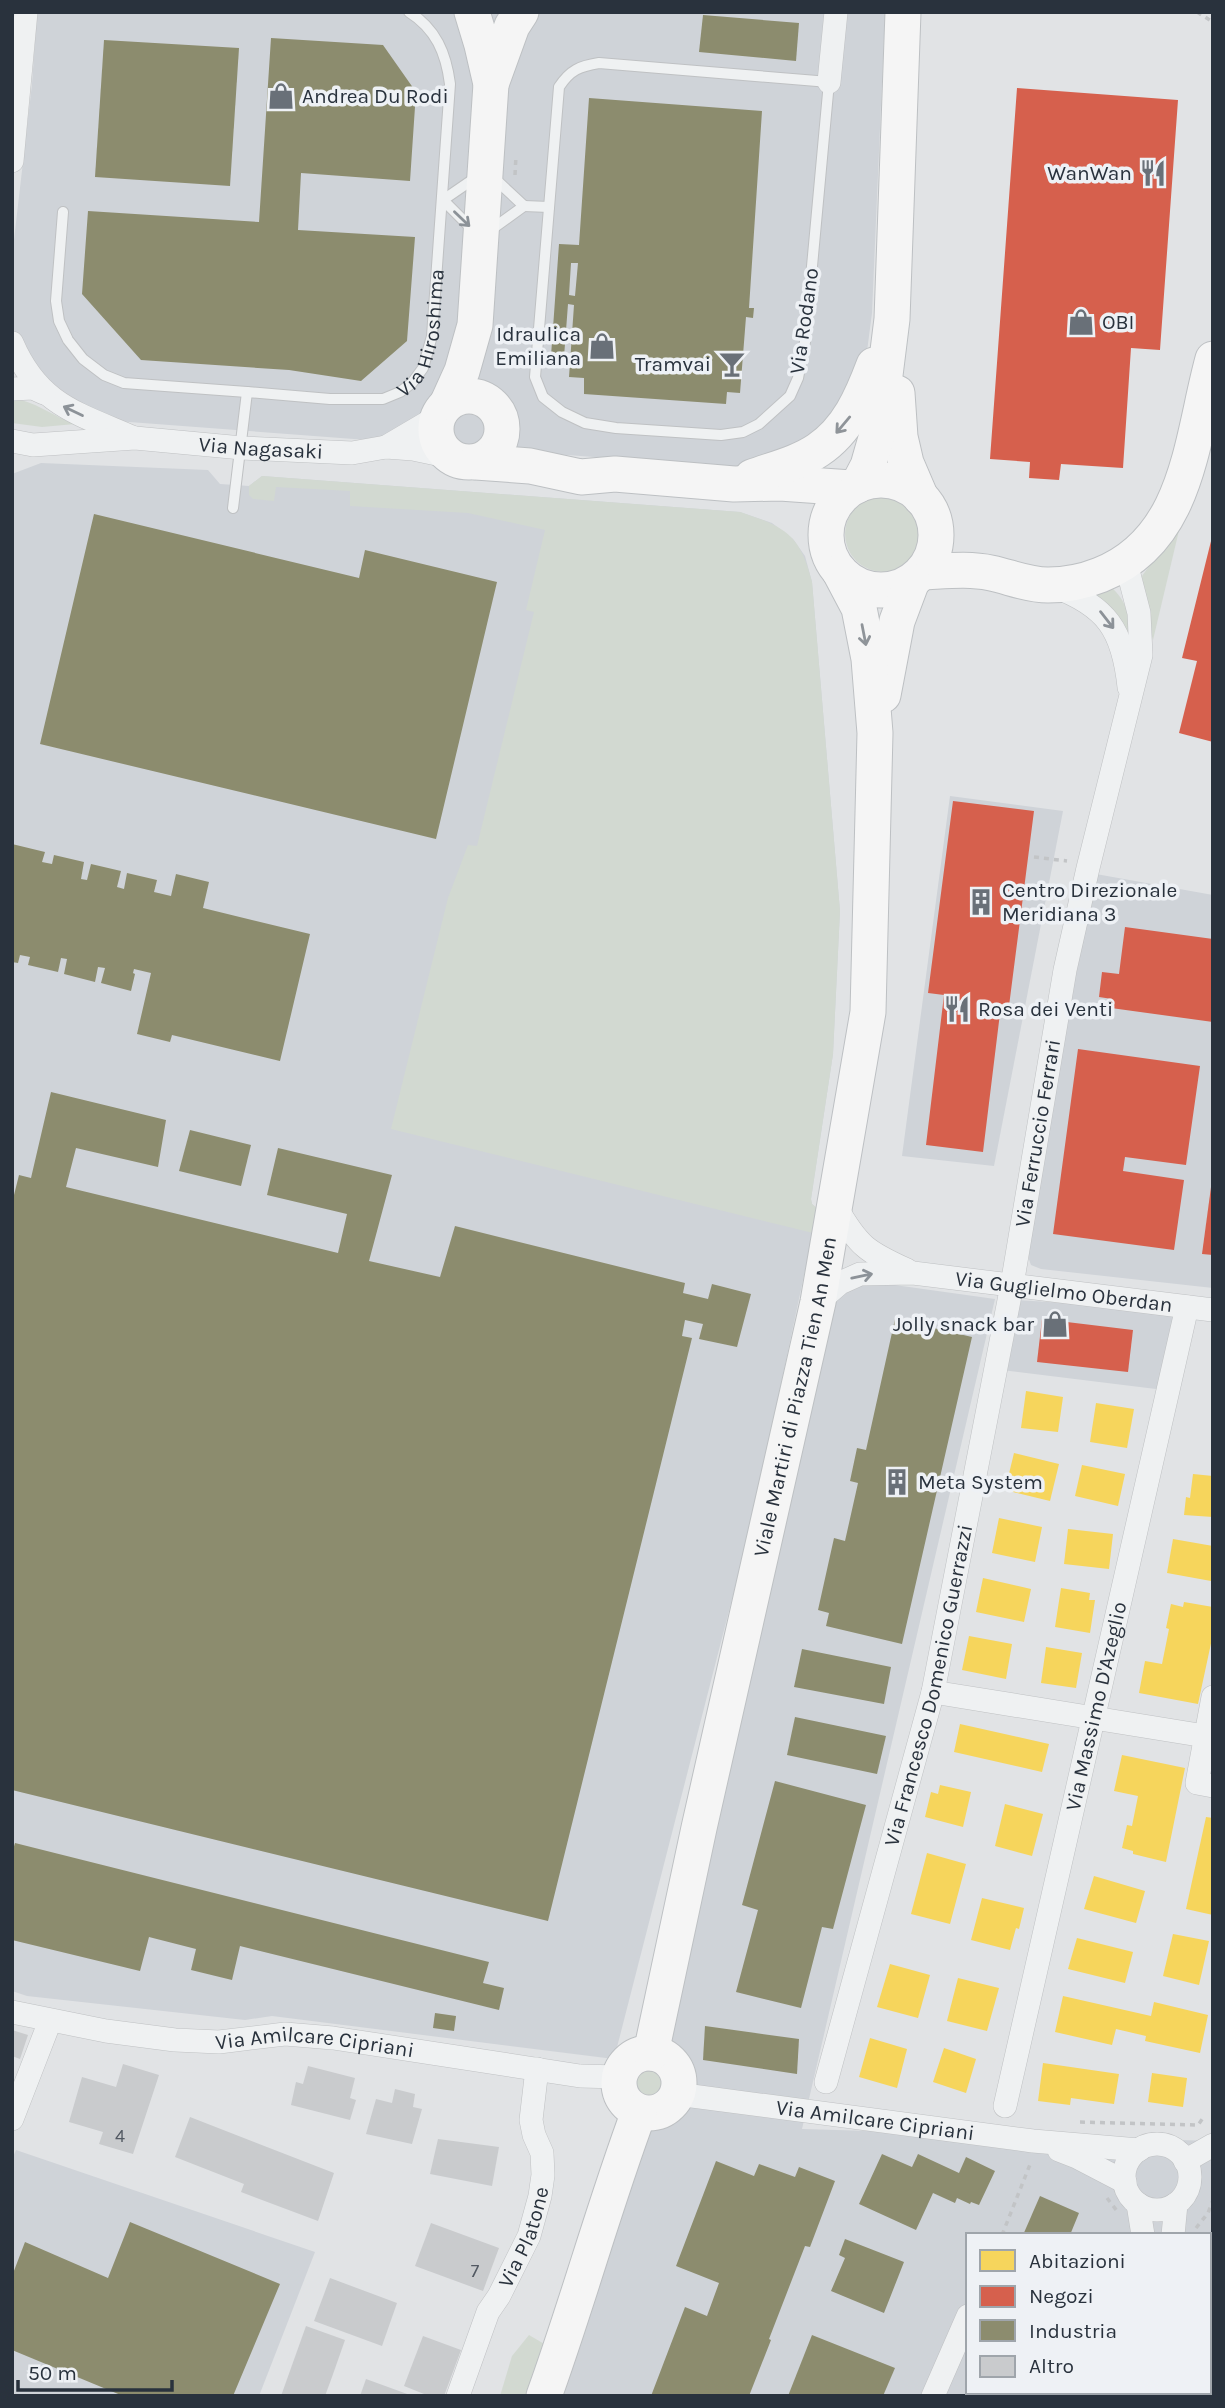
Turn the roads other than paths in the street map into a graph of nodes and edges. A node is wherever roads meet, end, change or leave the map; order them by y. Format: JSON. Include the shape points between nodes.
{"nodes":[{"id":1,"x":26,"y":12,"type":"edge"},
{"id":2,"x":409,"y":12,"type":"edge"},
{"id":3,"x":472,"y":12,"type":"edge"},
{"id":4,"x":521,"y":12,"type":"edge"},
{"id":5,"x":836,"y":12,"type":"edge"},
{"id":6,"x":903,"y":12,"type":"edge"},
{"id":7,"x":830,"y":82,"type":"junction"},
{"id":8,"x":491,"y":84,"type":"junction"},
{"id":9,"x":12,"y":161,"type":"edge"},
{"id":10,"x":485,"y":170,"type":"junction"},
{"id":11,"x":443,"y":200,"type":"junction"},
{"id":12,"x":524,"y":206,"type":"junction"},
{"id":13,"x":549,"y":207,"type":"junction"},
{"id":14,"x":64,"y":212,"type":"dead end"},
{"id":15,"x":481,"y":238,"type":"junction"},
{"id":16,"x":892,"y":319,"type":"junction"},
{"id":17,"x":475,"y":326,"type":"junction"},
{"id":18,"x":12,"y":343,"type":"edge"},
{"id":19,"x":1213,"y":359,"type":"edge"},
{"id":20,"x":12,"y":389,"type":"edge"},
{"id":21,"x":247,"y":392,"type":"junction"},
{"id":22,"x":44,"y":393,"type":"junction"},
{"id":23,"x":442,"y":409,"type":"junction"},
{"id":24,"x":496,"y":410,"type":"junction"},
{"id":25,"x":135,"y":438,"type":"junction"},
{"id":26,"x":19,"y":447,"type":"edge"},
{"id":27,"x":386,"y":447,"type":"junction"},
{"id":28,"x":242,"y":448,"type":"junction"},
{"id":29,"x":463,"y":460,"type":"junction"},
{"id":30,"x":615,"y":474,"type":"junction"},
{"id":31,"x":734,"y":484,"type":"junction"},
{"id":32,"x":855,"y":487,"type":"junction"},
{"id":33,"x":233,"y":508,"type":"dead end"},
{"id":34,"x":928,"y":513,"type":"junction"},
{"id":35,"x":826,"y":537,"type":"junction"},
{"id":36,"x":1126,"y":563,"type":"junction"},
{"id":37,"x":840,"y":572,"type":"junction"},
{"id":38,"x":991,"y":573,"type":"junction"},
{"id":39,"x":917,"y":576,"type":"junction"},
{"id":40,"x":1050,"y":585,"type":"junction"},
{"id":41,"x":1130,"y":696,"type":"junction"},
{"id":42,"x":875,"y":733,"type":"junction"},
{"id":43,"x":836,"y":1207,"type":"junction"},
{"id":44,"x":913,"y":1273,"type":"junction"},
{"id":45,"x":1013,"y":1284,"type":"junction"},
{"id":46,"x":818,"y":1303,"type":"junction"},
{"id":47,"x":1187,"y":1307,"type":"junction"},
{"id":48,"x":1213,"y":1310,"type":"edge"},
{"id":49,"x":933,"y":1692,"type":"junction"},
{"id":50,"x":1213,"y":1697,"type":"edge"},
{"id":51,"x":1093,"y":1717,"type":"junction"},
{"id":52,"x":1205,"y":1736,"type":"junction"},
{"id":53,"x":1213,"y":1786,"type":"edge"},
{"id":54,"x":12,"y":2012,"type":"edge"},
{"id":55,"x":50,"y":2021,"type":"junction"},
{"id":56,"x":651,"y":2053,"type":"junction"},
{"id":57,"x":537,"y":2069,"type":"junction"},
{"id":58,"x":619,"y":2077,"type":"junction"},
{"id":59,"x":826,"y":2082,"type":"dead end"},
{"id":60,"x":677,"y":2094,"type":"junction"},
{"id":61,"x":1004,"y":2106,"type":"dead end"},
{"id":62,"x":639,"y":2112,"type":"junction"},
{"id":63,"x":12,"y":2119,"type":"edge"},
{"id":64,"x":1213,"y":2145,"type":"edge"},
{"id":65,"x":1033,"y":2148,"type":"junction"},
{"id":66,"x":1139,"y":2150,"type":"junction"},
{"id":67,"x":1185,"y":2161,"type":"junction"},
{"id":68,"x":1125,"y":2182,"type":"junction"},
{"id":69,"x":1138,"y":2204,"type":"junction"},
{"id":70,"x":1177,"y":2204,"type":"junction"},
{"id":71,"x":1143,"y":2233,"type":"edge"},
{"id":72,"x":1173,"y":2233,"type":"edge"},
{"id":73,"x":966,"y":2321,"type":"edge"},
{"id":74,"x":458,"y":2396,"type":"edge"},
{"id":75,"x":544,"y":2396,"type":"edge"},
{"id":76,"x":933,"y":2396,"type":"edge"}],
"edges":[{"from":1,"to":9,"type":"street"},
{"from":2,"to":11,"type":"lane","name":"Via Hiroshima","via":[[430,29],[447,62],[450,84]]},
{"from":3,"to":8,"type":"main road","name":"Via Hiroshima"},
{"from":4,"to":8,"type":"main road","name":"Via Hiroshima"},
{"from":5,"to":7,"type":"street","name":"Via Rodano"},
{"from":6,"to":16,"type":"main road"},
{"from":7,"to":13,"type":"lane","via":[[599,63],[580,66],[559,86]]},
{"from":7,"to":13,"type":"lane","name":"Via Rodano","via":[[805,342],[794,387],[776,410],[743,432],[721,435],[585,424],[543,397],[535,377]]},
{"from":8,"to":10,"type":"main road","name":"Via Hiroshima"},
{"from":10,"to":11,"type":"lane"},
{"from":10,"to":12,"type":"lane"},
{"from":10,"to":15,"type":"main road","name":"Via Hiroshima"},
{"from":11,"to":15,"type":"lane","one_way":true},
{"from":11,"to":21,"type":"lane","name":"Via Hiroshima","via":[[432,336],[423,368],[412,383],[392,395],[369,400]]},
{"from":12,"to":13,"type":"lane"},
{"from":12,"to":15,"type":"lane"},
{"from":14,"to":21,"type":"lane","name":"Via Hiroshima","via":[[55,301],[68,340],[83,359],[124,383]]},
{"from":15,"to":17,"type":"main road","name":"Via Hiroshima"},
{"from":16,"to":31,"type":"main road","one_way":true,"via":[[861,400],[830,440],[794,462]]},
{"from":16,"to":32,"type":"main road","via":[[878,431],[868,466]]},
{"from":16,"to":34,"type":"main road","via":[[900,437]]},
{"from":17,"to":23,"type":"main road","name":"Via Hiroshima","via":[[461,371]]},
{"from":17,"to":24,"type":"main road","name":"Via Hiroshima"},
{"from":18,"to":22,"type":"street","name":"Via Nagasaki"},
{"from":19,"to":36,"type":"main road","via":[[1184,480],[1171,512],[1153,538]]},
{"from":20,"to":22,"type":"street","name":"Via Nagasaki","via":[[33,388]]},
{"from":21,"to":28,"type":"lane"},
{"from":25,"to":22,"type":"street","name":"Via Nagasaki","one_way":true,"via":[[65,408]]},
{"from":23,"to":24,"type":"main road","name":"Via Nagasaki","via":[[469,395],[480,397]]},
{"from":23,"to":27,"type":"street","name":"Via Nagasaki"},
{"from":23,"to":29,"type":"main road","via":[[435,428],[437,439],[442,449]]},
{"from":24,"to":29,"type":"main road","via":[[502,428],[495,449],[486,457]]},
{"from":24,"to":30,"type":"main road","name":"Via Nagasaki","via":[[541,450]]},
{"from":25,"to":26,"type":"street","name":"Via Nagasaki"},
{"from":25,"to":28,"type":"street","name":"Via Nagasaki"},
{"from":27,"to":28,"type":"street","name":"Via Nagasaki","via":[[352,453]]},
{"from":27,"to":29,"type":"street","name":"Via Nagasaki"},
{"from":28,"to":33,"type":"lane"},
{"from":29,"to":30,"type":"main road","name":"Via Nagasaki","via":[[530,466],[581,477]]},
{"from":30,"to":31,"type":"main road","name":"Via Nagasaki"},
{"from":31,"to":32,"type":"main road","name":"Via Nagasaki"},
{"from":31,"to":35,"type":"main road","name":"Via Nagasaki","via":[[797,504]]},
{"from":32,"to":34,"type":"main road","via":[[887,480],[901,484]]},
{"from":32,"to":35,"type":"main road","via":[[835,505]]},
{"from":34,"to":38,"type":"main road"},
{"from":34,"to":39,"type":"main road","name":"Viale Martiri di Piazza Tien An Men","via":[[934,551]]},
{"from":35,"to":37,"type":"main road","name":"Viale Martiri di Piazza Tien An Men"},
{"from":36,"to":40,"type":"main road","via":[[1091,579]]},
{"from":36,"to":41,"type":"street","name":"Via Ferruccio Ferrari","via":[[1139,613],[1141,655]]},
{"from":37,"to":39,"type":"main road","via":[[867,589],[882,591],[898,588]]},
{"from":37,"to":42,"type":"main road","name":"Viale Martiri di Piazza Tien An Men","one_way":true,"via":[[859,608]]},
{"from":38,"to":39,"type":"main road","via":[[960,570]]},
{"from":38,"to":40,"type":"main road"},
{"from":39,"to":42,"type":"main road","name":"Viale Martiri di Piazza Tien An Men","via":[[897,621]]},
{"from":40,"to":41,"type":"street","name":"Via Ferruccio Ferrari","one_way":true,"via":[[1077,595],[1100,611],[1119,635]]},
{"from":41,"to":45,"type":"street","name":"Via Ferruccio Ferrari","via":[[1065,970]]},
{"from":42,"to":43,"type":"main road","name":"Viale Martiri di Piazza Tien An Men","via":[[868,1012]]},
{"from":43,"to":44,"type":"street","name":"Via Guglielmo Oberdan","via":[[853,1236],[875,1255]]},
{"from":43,"to":46,"type":"main road","name":"Viale Martiri di Piazza Tien An Men"},
{"from":44,"to":45,"type":"street","name":"Via Guglielmo Oberdan"},
{"from":46,"to":44,"type":"street","name":"Via Guglielmo Oberdan","one_way":true,"via":[[840,1283],[860,1274]]},
{"from":45,"to":47,"type":"street","name":"Via Guglielmo Oberdan"},
{"from":45,"to":49,"type":"street","name":"Via Francesco Domenico Guerrazzi"},
{"from":46,"to":56,"type":"main road","name":"Viale Martiri di Piazza Tien An Men"},
{"from":47,"to":48,"type":"street","name":"Via Guglielmo Oberdan"},
{"from":47,"to":51,"type":"street","name":"Via Massimo D'Azeglio"},
{"from":49,"to":51,"type":"street"},
{"from":49,"to":59,"type":"street","name":"Via Francesco Domenico Guerrazzi"},
{"from":50,"to":52,"type":"street"},
{"from":51,"to":52,"type":"street"},
{"from":51,"to":61,"type":"street","name":"Via Massimo D'Azeglio"},
{"from":52,"to":53,"type":"street","via":[[1197,1783]]},
{"from":54,"to":55,"type":"street","name":"Via Amilcare Cipriani"},
{"from":55,"to":57,"type":"street","name":"Via Amilcare Cipriani","via":[[176,2040],[219,2042],[285,2034],[333,2038]]},
{"from":55,"to":63,"type":"street"},
{"from":56,"to":58,"type":"main road","via":[[628,2061]]},
{"from":56,"to":60,"type":"main road","via":[[661,2055],[674,2068]]},
{"from":57,"to":58,"type":"street","name":"Via Amilcare Cipriani"},
{"from":57,"to":74,"type":"street","name":"Via Platone","via":[[531,2120],[542,2153],[540,2196],[530,2236],[488,2312]]},
{"from":58,"to":62,"type":"main road","via":[[620,2095]]},
{"from":60,"to":62,"type":"main road","via":[[657,2113]]},
{"from":60,"to":65,"type":"street","name":"Via Amilcare Cipriani"},
{"from":62,"to":75,"type":"main road"},
{"from":64,"to":67,"type":"street"},
{"from":65,"to":66,"type":"street","name":"Via Amilcare Cipriani"},
{"from":65,"to":68,"type":"street","name":"Via Amilcare Cipriani","via":[[1077,2157]]},
{"from":66,"to":67,"type":"street","name":"Via Amilcare Cipriani","via":[[1163,2145]]},
{"from":66,"to":68,"type":"street","via":[[1127,2164]]},
{"from":67,"to":70,"type":"street","via":[[1189,2181]]},
{"from":68,"to":69,"type":"street"},
{"from":69,"to":70,"type":"street","via":[[1155,2210]]},
{"from":69,"to":71,"type":"street"},
{"from":70,"to":72,"type":"street"},
{"from":73,"to":76,"type":"street"}]}
